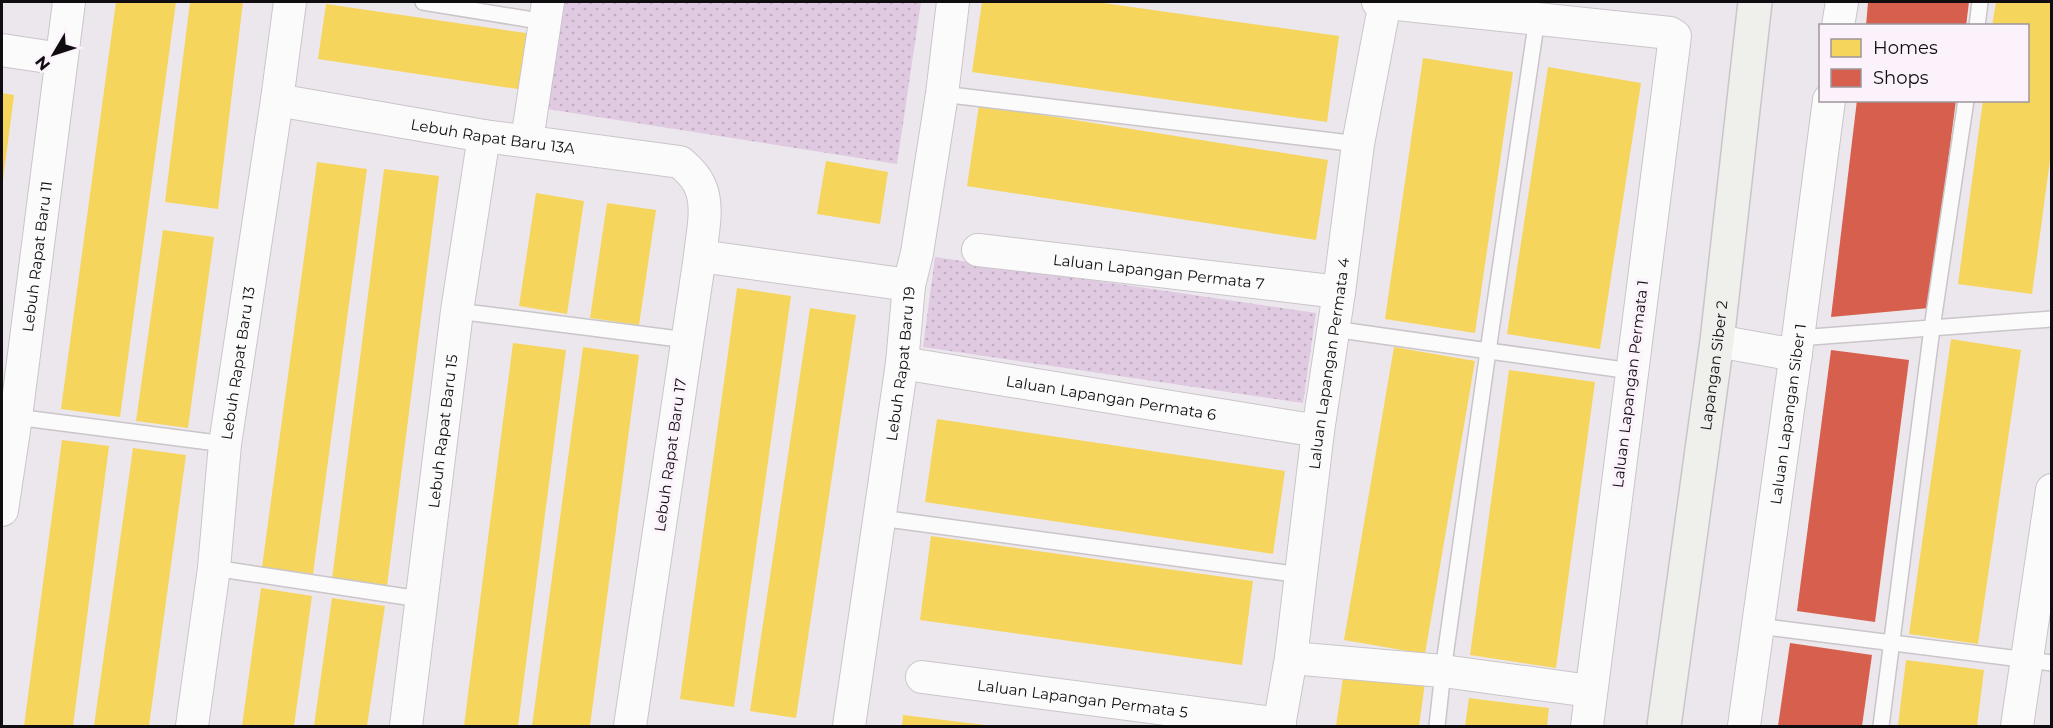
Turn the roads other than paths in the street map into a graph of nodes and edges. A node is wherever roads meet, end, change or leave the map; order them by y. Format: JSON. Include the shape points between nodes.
{"nodes":[{"id":1,"x":69,"y":2,"type":"edge"},
{"id":2,"x":290,"y":2,"type":"edge"},
{"id":3,"x":423,"y":2,"type":"edge"},
{"id":4,"x":953,"y":2,"type":"edge"},
{"id":5,"x":1382,"y":2,"type":"edge"},
{"id":6,"x":1755,"y":2,"type":"edge"},
{"id":7,"x":1842,"y":2,"type":"edge"},
{"id":8,"x":1980,"y":2,"type":"edge"},
{"id":9,"x":547,"y":12,"type":"edge"},
{"id":10,"x":1537,"y":18,"type":"junction"},
{"id":11,"x":1838,"y":24,"type":"edge"},
{"id":12,"x":1977,"y":24,"type":"edge"},
{"id":13,"x":2,"y":50,"type":"edge"},
{"id":14,"x":61,"y":59,"type":"junction"},
{"id":15,"x":942,"y":94,"type":"junction"},
{"id":16,"x":277,"y":100,"type":"junction"},
{"id":17,"x":1829,"y":102,"type":"edge"},
{"id":18,"x":1966,"y":102,"type":"edge"},
{"id":19,"x":484,"y":136,"type":"junction"},
{"id":20,"x":527,"y":140,"type":"junction"},
{"id":21,"x":1358,"y":144,"type":"junction"},
{"id":22,"x":699,"y":184,"type":"joint"},
{"id":23,"x":978,"y":250,"type":"dead end"},
{"id":24,"x":700,"y":256,"type":"junction"},
{"id":25,"x":909,"y":285,"type":"junction"},
{"id":26,"x":1339,"y":292,"type":"junction"},
{"id":27,"x":457,"y":311,"type":"junction"},
{"id":28,"x":2052,"y":319,"type":"edge"},
{"id":29,"x":1932,"y":328,"type":"junction"},
{"id":30,"x":1333,"y":329,"type":"junction"},
{"id":31,"x":687,"y":340,"type":"junction"},
{"id":32,"x":1717,"y":341,"type":"junction"},
{"id":33,"x":1797,"y":346,"type":"junction"},
{"id":34,"x":1488,"y":351,"type":"junction"},
{"id":35,"x":902,"y":363,"type":"junction"},
{"id":36,"x":1631,"y":371,"type":"junction"},
{"id":37,"x":16,"y":417,"type":"junction"},
{"id":38,"x":1318,"y":431,"type":"junction"},
{"id":39,"x":225,"y":444,"type":"junction"},
{"id":40,"x":2052,"y":490,"type":"edge"},
{"id":41,"x":2,"y":510,"type":"edge"},
{"id":42,"x":880,"y":518,"type":"junction"},
{"id":43,"x":214,"y":568,"type":"junction"},
{"id":44,"x":1301,"y":575,"type":"junction"},
{"id":45,"x":420,"y":600,"type":"junction"},
{"id":46,"x":1758,"y":626,"type":"junction"},
{"id":47,"x":1893,"y":643,"type":"junction"},
{"id":48,"x":1291,"y":657,"type":"junction"},
{"id":49,"x":2039,"y":661,"type":"edge"},
{"id":50,"x":1443,"y":671,"type":"junction"},
{"id":51,"x":922,"y":677,"type":"dead end"},
{"id":52,"x":1590,"y":691,"type":"junction"},
{"id":53,"x":1280,"y":725,"type":"edge"},
{"id":54,"x":192,"y":726,"type":"edge"},
{"id":55,"x":406,"y":726,"type":"edge"},
{"id":56,"x":630,"y":726,"type":"edge"},
{"id":57,"x":849,"y":726,"type":"edge"},
{"id":58,"x":1437,"y":726,"type":"edge"},
{"id":59,"x":1587,"y":726,"type":"edge"},
{"id":60,"x":1664,"y":726,"type":"edge"},
{"id":61,"x":1744,"y":726,"type":"edge"},
{"id":62,"x":1881,"y":726,"type":"edge"},
{"id":63,"x":2017,"y":726,"type":"edge"}],
"edges":[{"from":1,"to":14,"type":"street","name":"Lebuh Rapat Baru 11"},
{"from":2,"to":16,"type":"street","name":"Lebuh Rapat Baru 13"},
{"from":3,"to":9,"type":"lane"},
{"from":4,"to":15,"type":"street","name":"Lebuh Rapat Baru 19"},
{"from":5,"to":10,"type":"street"},
{"from":5,"to":21,"type":"street","name":"Laluan Lapangan Permata 4"},
{"from":6,"to":32,"type":"street","name":"Lapangan Siber 2"},
{"from":7,"to":11,"type":"street"},
{"from":8,"to":12,"type":"lane"},
{"from":9,"to":20,"type":"street"},
{"from":10,"to":34,"type":"lane"},
{"from":10,"to":36,"type":"street","name":"Laluan Lapangan Permata 1","via":[[1675,36]]},
{"from":13,"to":14,"type":"street"},
{"from":14,"to":37,"type":"street","name":"Lebuh Rapat Baru 11"},
{"from":15,"to":21,"type":"lane"},
{"from":15,"to":25,"type":"street","name":"Lebuh Rapat Baru 19"},
{"from":16,"to":19,"type":"street","name":"Lebuh Rapat Baru 13A"},
{"from":16,"to":39,"type":"street","name":"Lebuh Rapat Baru 13"},
{"from":17,"to":33,"type":"street","name":"Laluan Lapangan Siber 1"},
{"from":18,"to":29,"type":"lane"},
{"from":19,"to":20,"type":"street","name":"Lebuh Rapat Baru 13A"},
{"from":19,"to":27,"type":"street","name":"Lebuh Rapat Baru 15"},
{"from":20,"to":22,"type":"street","name":"Lebuh Rapat Baru 13A","via":[[680,162]]},
{"from":21,"to":26,"type":"street","name":"Laluan Lapangan Permata 4"},
{"from":22,"to":24,"type":"street","name":"Lebuh Rapat Baru 17","via":[[704,202]]},
{"from":23,"to":26,"type":"street","name":"Laluan Lapangan Permata 7"},
{"from":24,"to":25,"type":"street"},
{"from":24,"to":31,"type":"street","name":"Lebuh Rapat Baru 17"},
{"from":25,"to":35,"type":"street","name":"Lebuh Rapat Baru 19"},
{"from":26,"to":30,"type":"street","name":"Laluan Lapangan Permata 4"},
{"from":27,"to":31,"type":"lane"},
{"from":27,"to":45,"type":"street","name":"Lebuh Rapat Baru 15"},
{"from":28,"to":29,"type":"lane"},
{"from":29,"to":33,"type":"lane"},
{"from":29,"to":47,"type":"lane"},
{"from":30,"to":34,"type":"lane"},
{"from":30,"to":38,"type":"street","name":"Laluan Lapangan Permata 4"},
{"from":31,"to":56,"type":"street","name":"Lebuh Rapat Baru 17"},
{"from":32,"to":33,"type":"street"},
{"from":32,"to":60,"type":"street","name":"Lapangan Siber 2"},
{"from":33,"to":46,"type":"street","name":"Laluan Lapangan Siber 1"},
{"from":34,"to":36,"type":"lane"},
{"from":34,"to":50,"type":"lane"},
{"from":35,"to":38,"type":"street","name":"Laluan Lapangan Permata 6"},
{"from":35,"to":42,"type":"street","name":"Lebuh Rapat Baru 19"},
{"from":36,"to":52,"type":"street","name":"Laluan Lapangan Permata 1"},
{"from":37,"to":39,"type":"lane"},
{"from":37,"to":41,"type":"street","name":"Lebuh Rapat Baru 11"},
{"from":38,"to":44,"type":"street","name":"Laluan Lapangan Permata 4"},
{"from":39,"to":43,"type":"street","name":"Lebuh Rapat Baru 13"},
{"from":40,"to":49,"type":"street"},
{"from":42,"to":44,"type":"lane"},
{"from":42,"to":57,"type":"street","name":"Lebuh Rapat Baru 19"},
{"from":43,"to":45,"type":"lane"},
{"from":43,"to":54,"type":"street","name":"Lebuh Rapat Baru 13"},
{"from":44,"to":48,"type":"street","name":"Laluan Lapangan Permata 4"},
{"from":45,"to":55,"type":"street","name":"Lebuh Rapat Baru 15"},
{"from":46,"to":47,"type":"lane"},
{"from":46,"to":61,"type":"street","name":"Laluan Lapangan Siber 1"},
{"from":47,"to":49,"type":"lane"},
{"from":47,"to":62,"type":"lane"},
{"from":48,"to":50,"type":"street"},
{"from":48,"to":53,"type":"street","name":"Laluan Lapangan Permata 4"},
{"from":49,"to":63,"type":"street"},
{"from":50,"to":52,"type":"street"},
{"from":50,"to":58,"type":"lane"},
{"from":51,"to":53,"type":"street","name":"Laluan Lapangan Permata 5"},
{"from":52,"to":59,"type":"street","name":"Laluan Lapangan Permata 1"}]}
